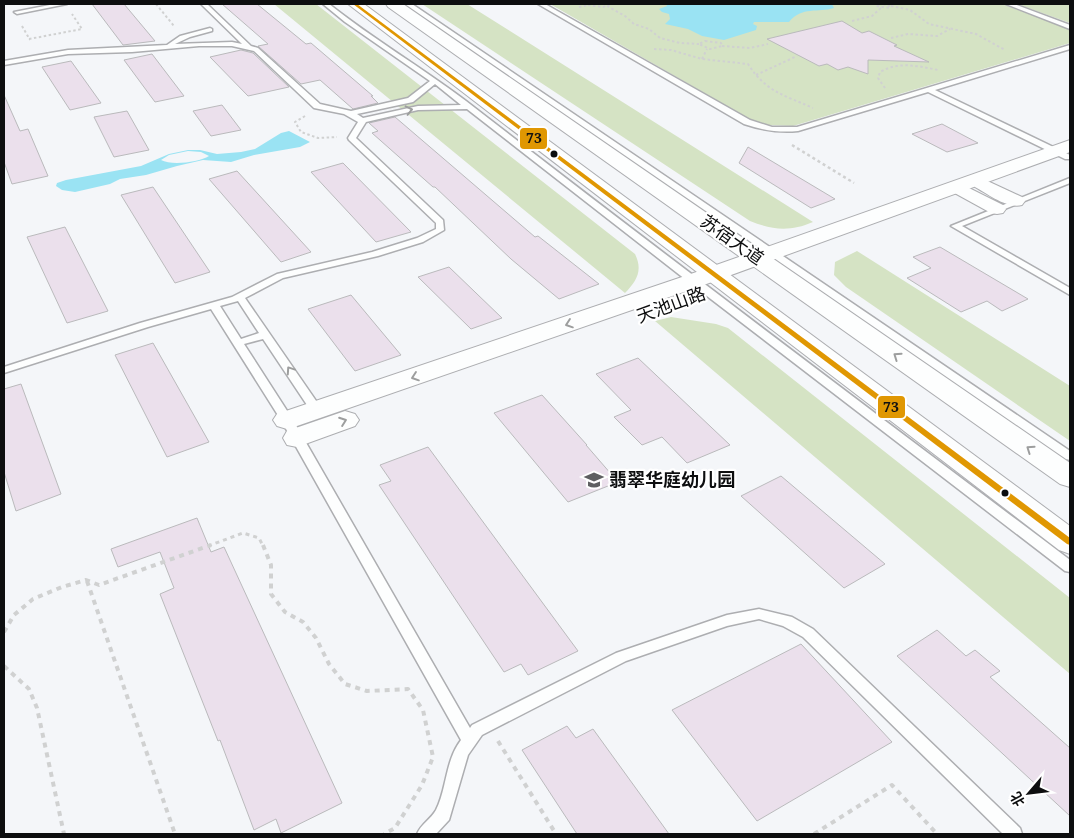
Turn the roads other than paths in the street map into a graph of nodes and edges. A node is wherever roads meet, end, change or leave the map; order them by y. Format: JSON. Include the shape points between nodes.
{"nodes":[{"id":1,"x":64,"y":4,"type":"edge"},
{"id":2,"x":204,"y":4,"type":"edge"},
{"id":3,"x":326,"y":4,"type":"edge"},
{"id":4,"x":355,"y":4,"type":"edge"},
{"id":5,"x":393,"y":4,"type":"edge"},
{"id":6,"x":408,"y":4,"type":"edge"},
{"id":7,"x":541,"y":4,"type":"edge"},
{"id":8,"x":1009,"y":4,"type":"edge"},
{"id":9,"x":17,"y":12,"type":"dead end"},
{"id":10,"x":1070,"y":26,"type":"edge"},
{"id":11,"x":210,"y":30,"type":"dead end"},
{"id":12,"x":248,"y":46,"type":"junction"},
{"id":13,"x":170,"y":47,"type":"junction"},
{"id":14,"x":1070,"y":47,"type":"edge"},
{"id":15,"x":4,"y":64,"type":"edge"},
{"id":16,"x":434,"y":81,"type":"junction"},
{"id":17,"x":929,"y":90,"type":"junction"},
{"id":18,"x":468,"y":107,"type":"junction"},
{"id":19,"x":354,"y":113,"type":"junction"},
{"id":20,"x":361,"y":121,"type":"junction"},
{"id":21,"x":1067,"y":158,"type":"edge"},
{"id":22,"x":972,"y":187,"type":"junction"},
{"id":23,"x":1016,"y":202,"type":"junction"},
{"id":24,"x":997,"y":209,"type":"junction"},
{"id":25,"x":772,"y":260,"type":"junction"},
{"id":26,"x":711,"y":282,"type":"junction"},
{"id":27,"x":1070,"y":292,"type":"edge"},
{"id":28,"x":240,"y":297,"type":"junction"},
{"id":29,"x":214,"y":305,"type":"junction"},
{"id":30,"x":265,"y":335,"type":"junction"},
{"id":31,"x":238,"y":343,"type":"junction"},
{"id":32,"x":4,"y":370,"type":"edge"},
{"id":33,"x":317,"y":410,"type":"junction"},
{"id":34,"x":292,"y":429,"type":"junction"},
{"id":35,"x":1070,"y":456,"type":"edge"},
{"id":36,"x":1070,"y":477,"type":"edge"},
{"id":37,"x":1070,"y":542,"type":"edge"},
{"id":38,"x":1070,"y":567,"type":"edge"},
{"id":39,"x":469,"y":741,"type":"junction"},
{"id":40,"x":425,"y":834,"type":"edge"},
{"id":41,"x":1014,"y":834,"type":"edge"}],
"edges":[{"from":1,"to":9,"type":"lane"},
{"from":2,"to":12,"type":"lane"},
{"from":3,"to":16,"type":"lane"},
{"from":4,"to":26,"type":"main road","name":"苏宿大道"},
{"from":5,"to":25,"type":"main road","name":"苏宿大道"},
{"from":6,"to":25,"type":"lane"},
{"from":7,"to":17,"type":"lane","via":[[747,122],[763,128],[798,129]]},
{"from":8,"to":10,"type":"lane"},
{"from":11,"to":13,"type":"lane","via":[[176,39]]},
{"from":12,"to":13,"type":"lane"},
{"from":12,"to":19,"type":"lane","via":[[256,49],[317,106],[324,110]]},
{"from":13,"to":15,"type":"lane","via":[[68,52]]},
{"from":14,"to":17,"type":"lane"},
{"from":16,"to":18,"type":"lane"},
{"from":16,"to":19,"type":"lane","via":[[410,100]]},
{"from":17,"to":21,"type":"lane"},
{"from":20,"to":18,"type":"lane","one_way":true,"via":[[418,108]]},
{"from":18,"to":26,"type":"lane"},
{"from":19,"to":20,"type":"lane"},
{"from":20,"to":28,"type":"lane","via":[[352,138],[440,222],[440,230],[375,254],[280,276]]},
{"from":21,"to":22,"type":"main road","name":"天池山路"},
{"from":21,"to":23,"type":"lane"},
{"from":22,"to":23,"type":"street"},
{"from":22,"to":24,"type":"street"},
{"from":22,"to":25,"type":"main road","name":"天池山路"},
{"from":23,"to":24,"type":"lane"},
{"from":24,"to":27,"type":"lane","via":[[954,226]]},
{"from":25,"to":26,"type":"main road","name":"天池山路"},
{"from":25,"to":35,"type":"lane"},
{"from":36,"to":25,"type":"main road","name":"苏宿大道","one_way":true},
{"from":26,"to":33,"type":"main road","one_way":true},
{"from":34,"to":26,"type":"main road","name":"天池山路","one_way":true},
{"from":26,"to":37,"type":"main road","name":"苏宿大道"},
{"from":26,"to":38,"type":"lane"},
{"from":28,"to":29,"type":"lane"},
{"from":28,"to":30,"type":"lane"},
{"from":29,"to":31,"type":"lane"},
{"from":29,"to":32,"type":"lane"},
{"from":30,"to":31,"type":"lane"},
{"from":33,"to":30,"type":"lane","one_way":true},
{"from":31,"to":34,"type":"lane"},
{"from":33,"to":34,"type":"main road"},
{"from":34,"to":39,"type":"lane"},
{"from":39,"to":40,"type":"lane","via":[[461,752],[443,815]]},
{"from":39,"to":41,"type":"lane","via":[[477,730],[487,724],[621,657],[727,621],[759,614],[787,622],[808,633]]}]}
